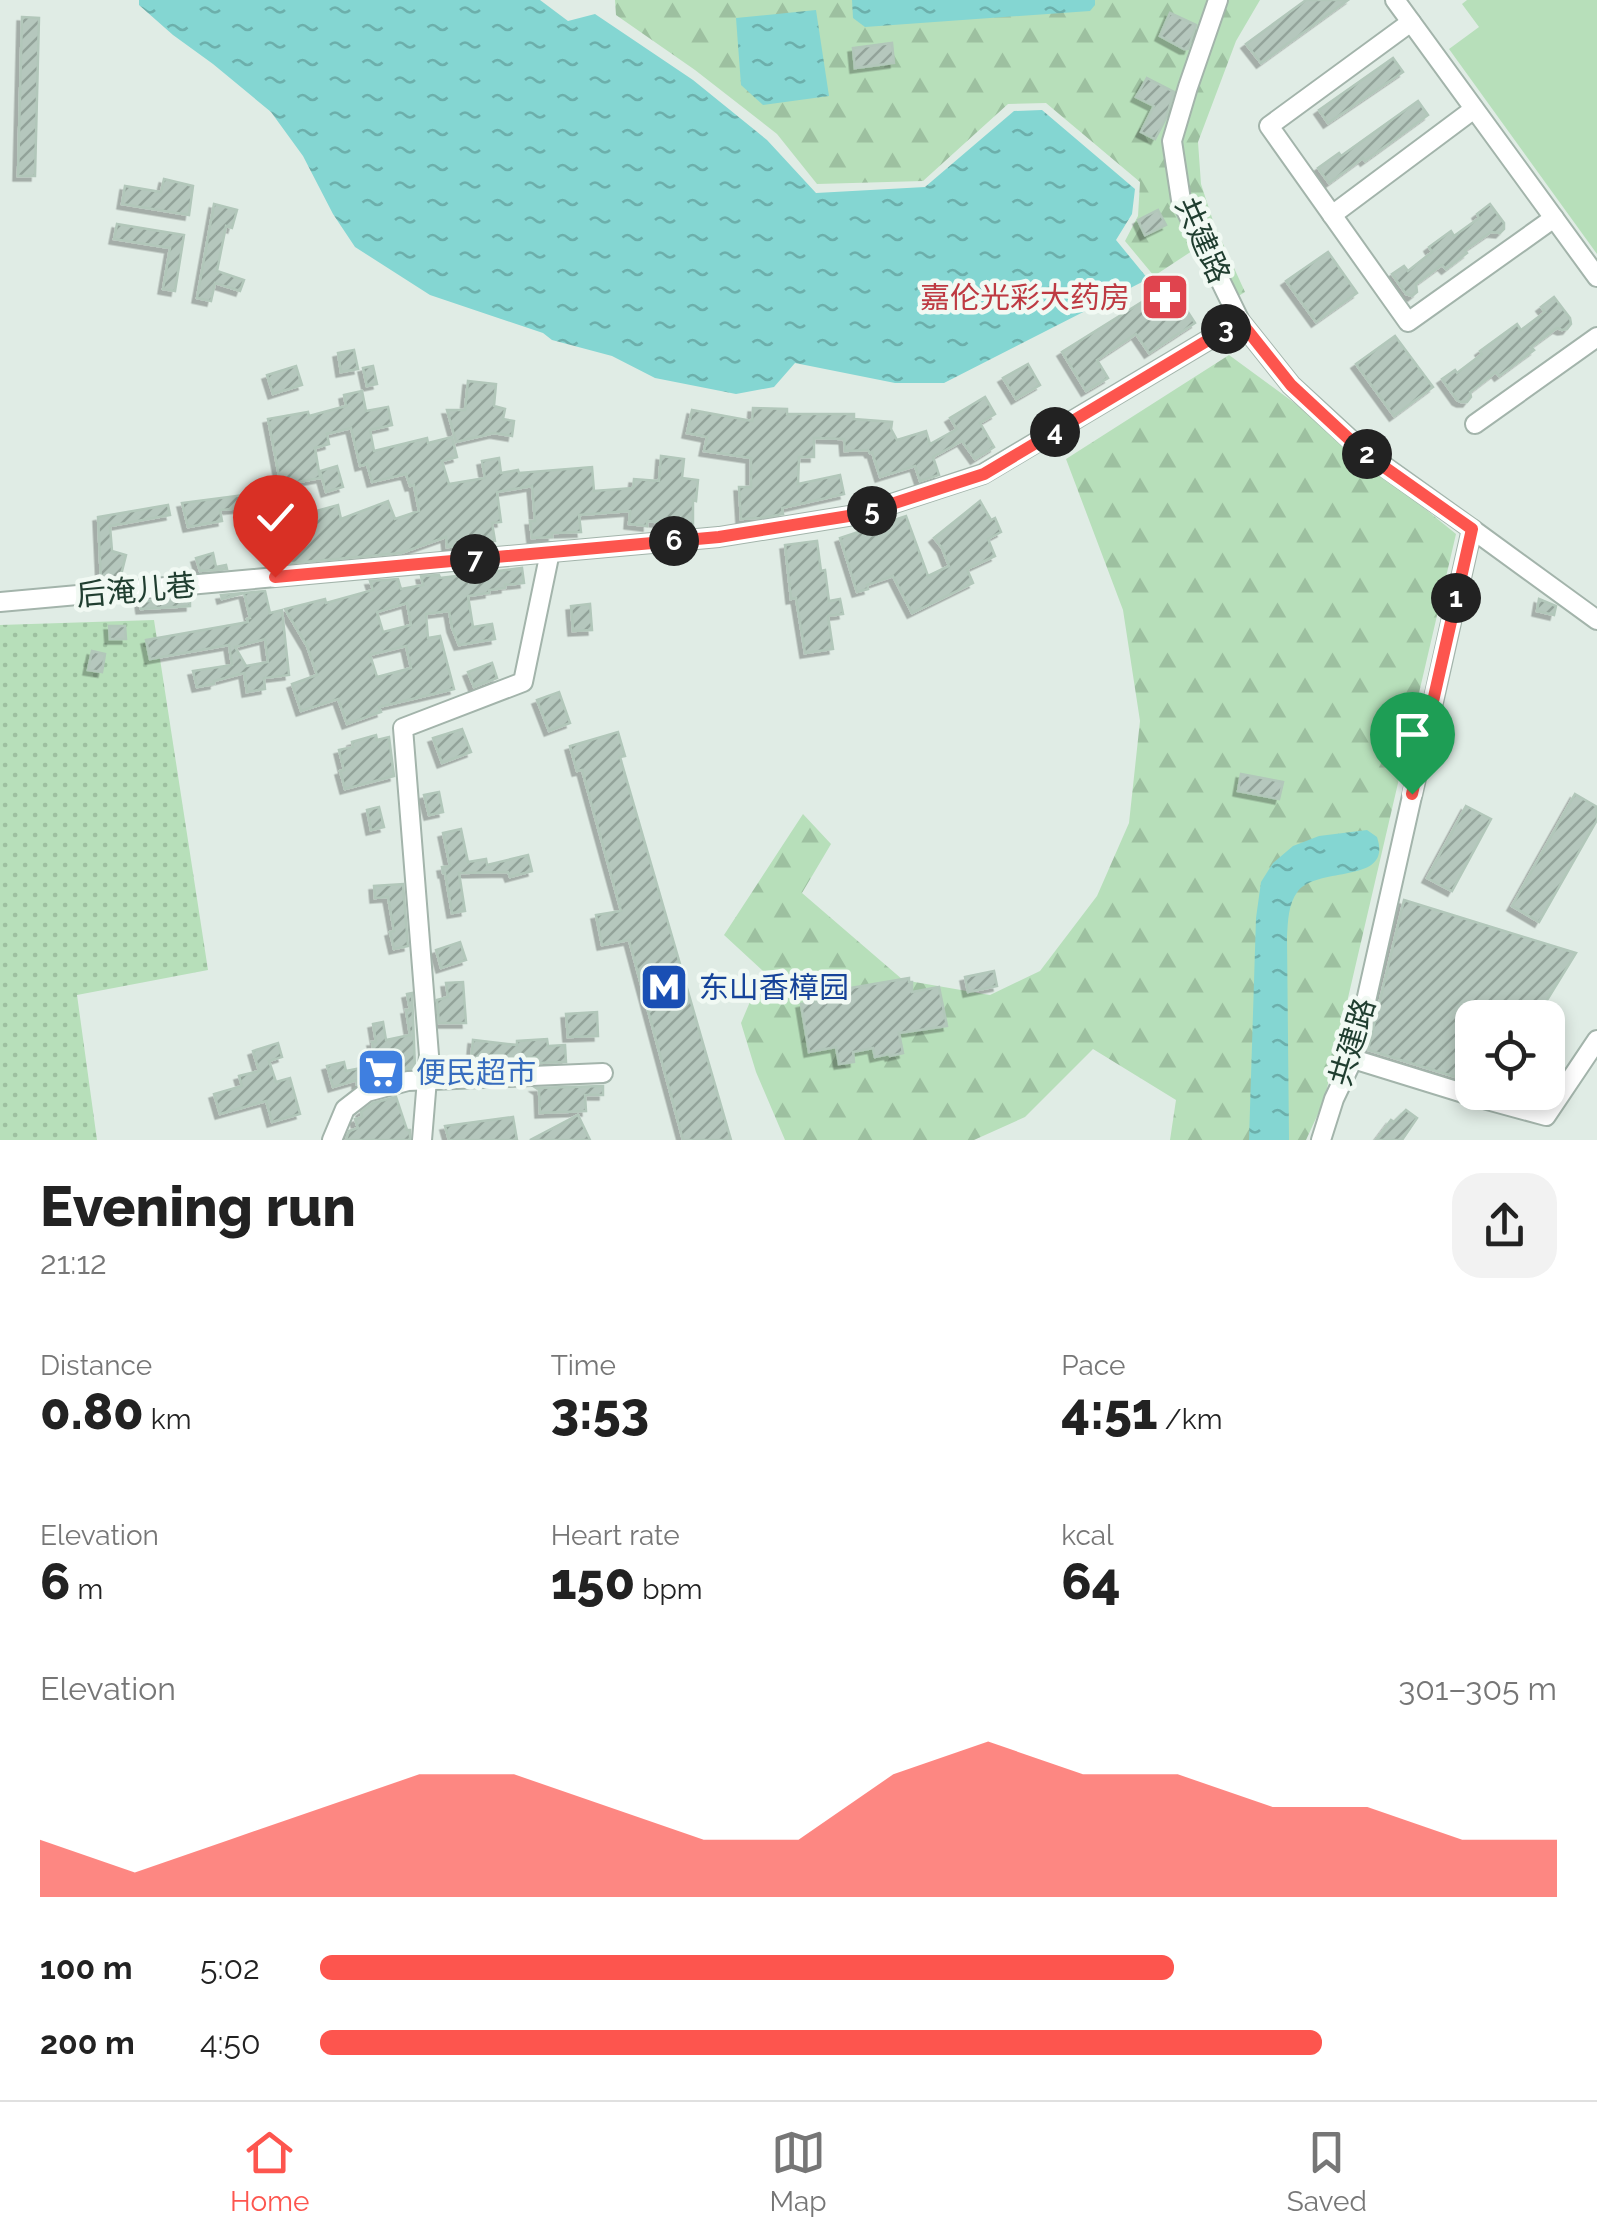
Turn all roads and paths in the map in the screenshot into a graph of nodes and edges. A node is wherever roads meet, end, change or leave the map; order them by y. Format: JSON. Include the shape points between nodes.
{"nodes":[{"id":1,"x":1218,"y":0,"type":"edge"},
{"id":2,"x":1394,"y":0,"type":"edge"},
{"id":3,"x":1411,"y":22,"type":"junction"},
{"id":4,"x":1474,"y":109,"type":"junction"},
{"id":5,"x":1332,"y":215,"type":"junction"},
{"id":6,"x":1554,"y":218,"type":"junction"},
{"id":7,"x":1597,"y":277,"type":"edge"},
{"id":8,"x":1240,"y":321,"type":"junction"},
{"id":9,"x":1597,"y":337,"type":"edge"},
{"id":10,"x":1475,"y":424,"type":"dead end"},
{"id":11,"x":1472,"y":529,"type":"junction"},
{"id":12,"x":550,"y":552,"type":"junction"},
{"id":13,"x":0,"y":602,"type":"edge"},
{"id":14,"x":1597,"y":620,"type":"edge"},
{"id":15,"x":1597,"y":1040,"type":"edge"},
{"id":16,"x":1353,"y":1059,"type":"junction"},
{"id":17,"x":603,"y":1073,"type":"dead end"},
{"id":18,"x":427,"y":1080,"type":"junction"},
{"id":19,"x":332,"y":1140,"type":"edge"},
{"id":20,"x":422,"y":1140,"type":"edge"},
{"id":21,"x":1321,"y":1140,"type":"edge"}],
"edges":[{"from":1,"to":8,"type":"street","name":"共建路","via":[[1172,142],[1181,200]]},
{"from":2,"to":3,"type":"street"},
{"from":3,"to":4,"type":"street"},
{"from":3,"to":5,"type":"street","via":[[1268,126]]},
{"from":4,"to":5,"type":"street"},
{"from":4,"to":6,"type":"street"},
{"from":5,"to":6,"type":"street","via":[[1408,322]]},
{"from":6,"to":7,"type":"street"},
{"from":8,"to":11,"type":"street","name":"共建路","via":[[1291,385],[1363,452]]},
{"from":8,"to":12,"type":"street","name":"后淹儿巷","via":[[984,474],[861,514],[719,537]]},
{"from":9,"to":10,"type":"street"},
{"from":11,"to":14,"type":"street"},
{"from":11,"to":16,"type":"street","name":"共建路"},
{"from":12,"to":13,"type":"street","name":"后淹儿巷"},
{"from":12,"to":18,"type":"street","via":[[523,682],[403,728]]},
{"from":15,"to":16,"type":"street","via":[[1546,1116]]},
{"from":16,"to":21,"type":"street","name":"共建路"},
{"from":17,"to":18,"type":"street"},
{"from":18,"to":19,"type":"street","via":[[367,1092],[344,1108]]},
{"from":18,"to":20,"type":"street"}]}
